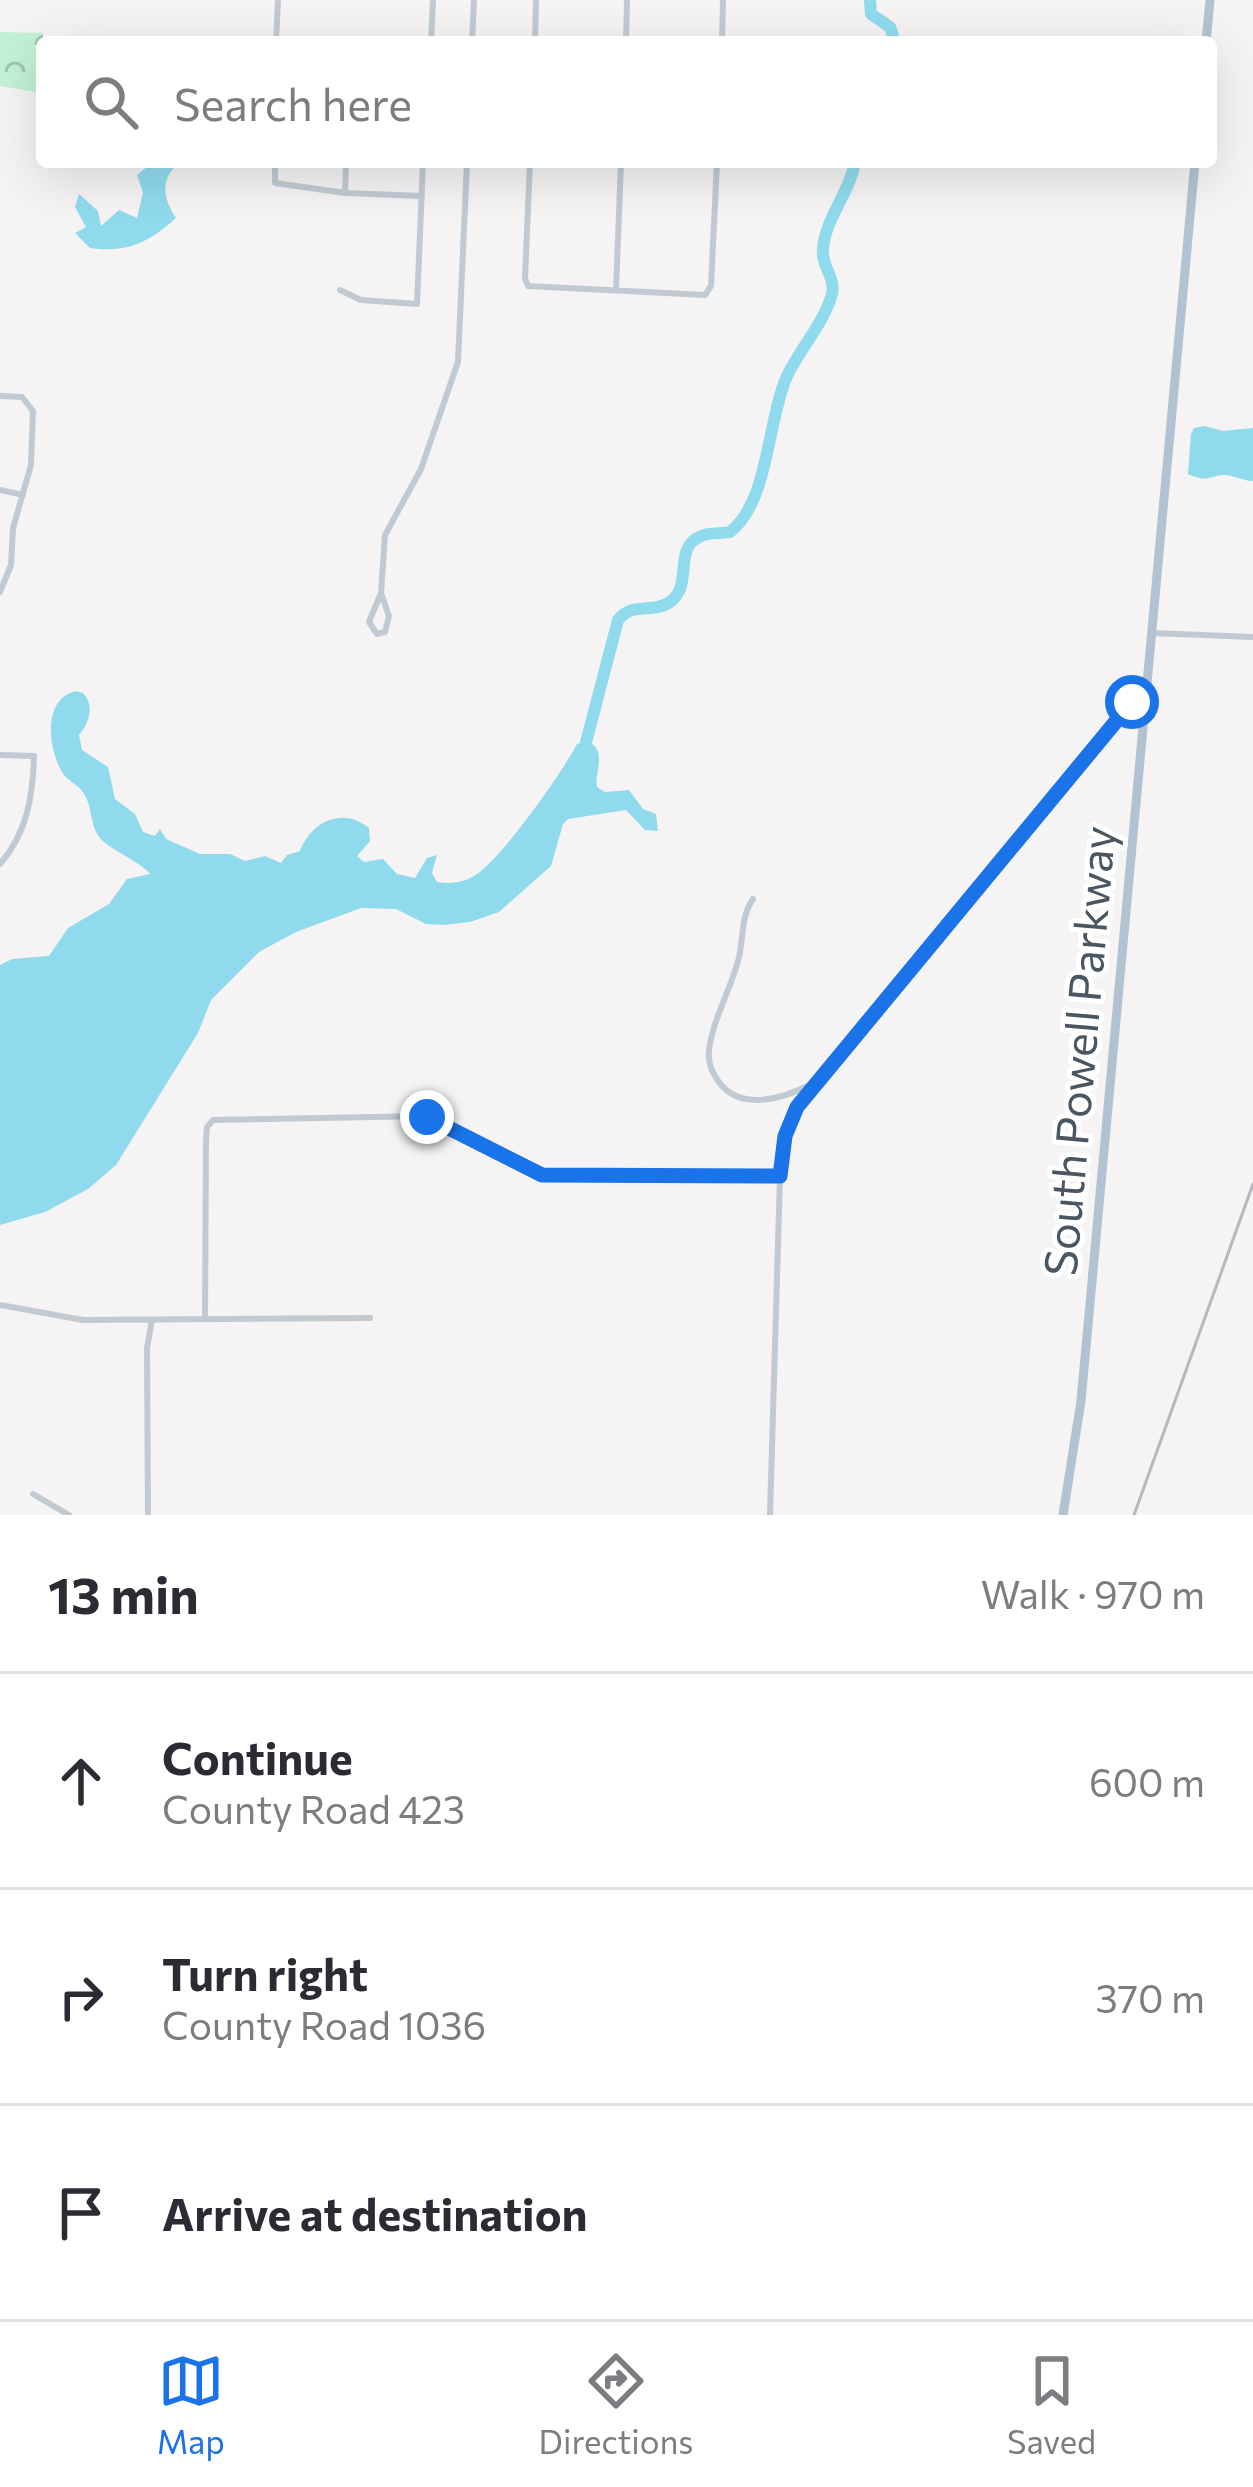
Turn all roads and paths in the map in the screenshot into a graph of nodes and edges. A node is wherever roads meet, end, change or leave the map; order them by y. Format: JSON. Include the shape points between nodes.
{"nodes":[{"id":1,"x":278,"y":0,"type":"edge"},
{"id":2,"x":433,"y":0,"type":"edge"},
{"id":3,"x":474,"y":0,"type":"edge"},
{"id":4,"x":536,"y":0,"type":"edge"},
{"id":5,"x":627,"y":0,"type":"edge"},
{"id":6,"x":723,"y":0,"type":"edge"},
{"id":7,"x":1210,"y":0,"type":"edge"},
{"id":8,"x":276,"y":36,"type":"edge"},
{"id":9,"x":431,"y":36,"type":"edge"},
{"id":10,"x":472,"y":36,"type":"edge"},
{"id":11,"x":535,"y":36,"type":"edge"},
{"id":12,"x":626,"y":36,"type":"edge"},
{"id":13,"x":722,"y":36,"type":"edge"},
{"id":14,"x":1207,"y":36,"type":"edge"},
{"id":15,"x":275,"y":168,"type":"edge"},
{"id":16,"x":346,"y":168,"type":"edge"},
{"id":17,"x":423,"y":168,"type":"edge"},
{"id":18,"x":467,"y":168,"type":"edge"},
{"id":19,"x":530,"y":168,"type":"edge"},
{"id":20,"x":621,"y":168,"type":"edge"},
{"id":21,"x":717,"y":168,"type":"edge"},
{"id":22,"x":1195,"y":168,"type":"edge"},
{"id":23,"x":345,"y":193,"type":"junction"},
{"id":24,"x":421,"y":196,"type":"junction"},
{"id":25,"x":340,"y":290,"type":"dead end"},
{"id":26,"x":616,"y":291,"type":"junction"},
{"id":27,"x":0,"y":396,"type":"edge"},
{"id":28,"x":0,"y":490,"type":"edge"},
{"id":29,"x":23,"y":496,"type":"junction"},
{"id":30,"x":2,"y":581,"type":"edge"},
{"id":31,"x":0,"y":592,"type":"edge"},
{"id":32,"x":381,"y":593,"type":"junction"},
{"id":33,"x":1151,"y":633,"type":"junction"},
{"id":34,"x":1253,"y":637,"type":"edge"},
{"id":35,"x":1146,"y":696,"type":"junction"},
{"id":36,"x":0,"y":755,"type":"edge"},
{"id":37,"x":0,"y":864,"type":"edge"},
{"id":38,"x":753,"y":899,"type":"dead end"},
{"id":39,"x":816,"y":1083,"type":"junction"},
{"id":40,"x":781,"y":1096,"type":"junction"},
{"id":41,"x":794,"y":1113,"type":"junction"},
{"id":42,"x":780,"y":1176,"type":"junction"},
{"id":43,"x":0,"y":1305,"type":"edge"},
{"id":44,"x":205,"y":1318,"type":"junction"},
{"id":45,"x":370,"y":1318,"type":"dead end"},
{"id":46,"x":152,"y":1320,"type":"junction"},
{"id":47,"x":33,"y":1494,"type":"dead end"},
{"id":48,"x":69,"y":1515,"type":"edge"},
{"id":49,"x":148,"y":1515,"type":"edge"},
{"id":50,"x":770,"y":1515,"type":"edge"},
{"id":51,"x":1063,"y":1515,"type":"edge"}],
"edges":[{"from":1,"to":8,"type":"street"},
{"from":2,"to":9,"type":"street"},
{"from":3,"to":10,"type":"street"},
{"from":4,"to":11,"type":"street"},
{"from":5,"to":12,"type":"street"},
{"from":6,"to":13,"type":"street"},
{"from":7,"to":14,"type":"main road"},
{"from":15,"to":23,"type":"street","via":[[275,182]]},
{"from":16,"to":23,"type":"street"},
{"from":17,"to":24,"type":"street"},
{"from":18,"to":32,"type":"street","via":[[458,362],[422,469],[385,535]]},
{"from":19,"to":26,"type":"street","via":[[528,286]]},
{"from":20,"to":26,"type":"street"},
{"from":21,"to":26,"type":"street","via":[[709,292]]},
{"from":22,"to":33,"type":"main road","name":"South Powell Parkway"},
{"from":23,"to":24,"type":"street"},
{"from":24,"to":25,"type":"street","via":[[417,304],[361,300]]},
{"from":27,"to":29,"type":"street","via":[[22,398],[34,411]]},
{"from":28,"to":29,"type":"street"},
{"from":29,"to":30,"type":"street"},
{"from":30,"to":31,"type":"street"},
{"from":32,"to":32,"type":"street","via":[[369,622],[377,634],[389,616]]},
{"from":33,"to":34,"type":"street"},
{"from":33,"to":35,"type":"main road","name":"South Powell Parkway"},
{"from":35,"to":39,"type":"street","via":[[1132,702]]},
{"from":35,"to":51,"type":"main road","name":"South Powell Parkway","via":[[1081,1401]]},
{"from":36,"to":37,"type":"street","via":[[34,756],[24,826]]},
{"from":38,"to":40,"type":"street","via":[[710,1062],[736,1098]]},
{"from":39,"to":40,"type":"street"},
{"from":39,"to":41,"type":"street"},
{"from":40,"to":41,"type":"street"},
{"from":41,"to":42,"type":"street"},
{"from":42,"to":44,"type":"street","via":[[542,1175],[427,1117],[211,1120]]},
{"from":42,"to":50,"type":"street"},
{"from":43,"to":46,"type":"street","via":[[83,1320]]},
{"from":44,"to":45,"type":"street"},
{"from":44,"to":46,"type":"street"},
{"from":46,"to":49,"type":"street"},
{"from":47,"to":48,"type":"street"}]}
